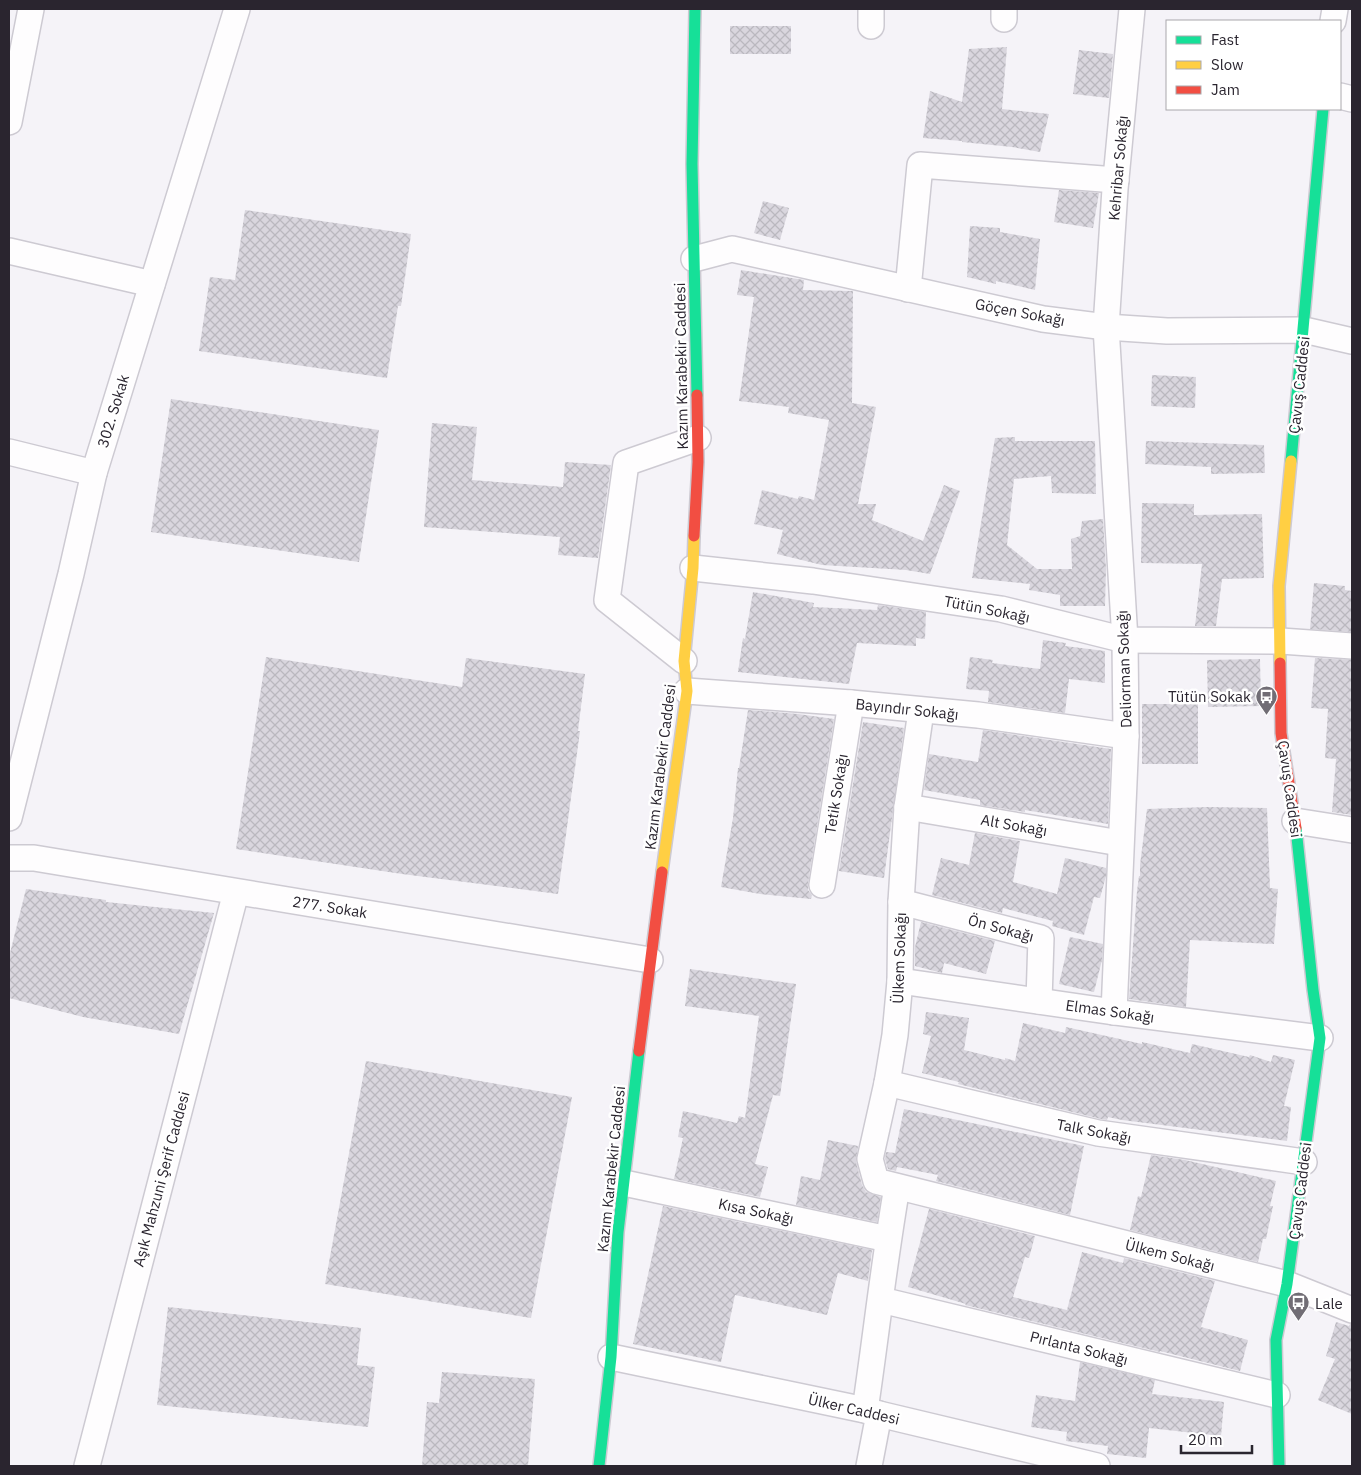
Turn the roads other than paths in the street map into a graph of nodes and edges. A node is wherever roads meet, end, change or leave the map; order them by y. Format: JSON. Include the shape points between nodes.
{"nodes":[{"id":1,"x":31,"y":9,"type":"edge"},
{"id":2,"x":237,"y":9,"type":"edge"},
{"id":3,"x":694,"y":9,"type":"edge"},
{"id":4,"x":1132,"y":9,"type":"edge"},
{"id":5,"x":1323,"y":110,"type":"edge"},
{"id":6,"x":9,"y":122,"type":"edge"},
{"id":7,"x":1116,"y":180,"type":"junction"},
{"id":8,"x":9,"y":251,"type":"edge"},
{"id":9,"x":694,"y":259,"type":"junction"},
{"id":10,"x":152,"y":284,"type":"junction"},
{"id":11,"x":908,"y":289,"type":"junction"},
{"id":12,"x":1106,"y":327,"type":"junction"},
{"id":13,"x":1304,"y":330,"type":"junction"},
{"id":14,"x":1352,"y":341,"type":"edge"},
{"id":15,"x":698,"y":438,"type":"junction"},
{"id":16,"x":9,"y":452,"type":"edge"},
{"id":17,"x":94,"y":473,"type":"junction"},
{"id":18,"x":694,"y":568,"type":"junction"},
{"id":19,"x":1125,"y":640,"type":"junction"},
{"id":20,"x":1281,"y":641,"type":"junction"},
{"id":21,"x":1352,"y":646,"type":"edge"},
{"id":22,"x":684,"y":661,"type":"junction"},
{"id":23,"x":688,"y":691,"type":"junction"},
{"id":24,"x":851,"y":703,"type":"junction"},
{"id":25,"x":921,"y":711,"type":"junction"},
{"id":26,"x":1126,"y":736,"type":"junction"},
{"id":27,"x":907,"y":806,"type":"junction"},
{"id":28,"x":9,"y":818,"type":"edge"},
{"id":29,"x":1295,"y":821,"type":"junction"},
{"id":30,"x":1352,"y":830,"type":"edge"},
{"id":31,"x":1120,"y":844,"type":"junction"},
{"id":32,"x":9,"y":858,"type":"edge"},
{"id":33,"x":822,"y":886,"type":"dead end"},
{"id":34,"x":236,"y":892,"type":"junction"},
{"id":35,"x":901,"y":902,"type":"junction"},
{"id":36,"x":650,"y":960,"type":"junction"},
{"id":37,"x":900,"y":981,"type":"junction"},
{"id":38,"x":1039,"y":1001,"type":"junction"},
{"id":39,"x":1114,"y":1012,"type":"junction"},
{"id":40,"x":1320,"y":1038,"type":"junction"},
{"id":41,"x":887,"y":1083,"type":"junction"},
{"id":42,"x":1304,"y":1162,"type":"junction"},
{"id":43,"x":624,"y":1182,"type":"junction"},
{"id":44,"x":897,"y":1187,"type":"junction"},
{"id":45,"x":888,"y":1239,"type":"junction"},
{"id":46,"x":1287,"y":1284,"type":"junction"},
{"id":47,"x":881,"y":1300,"type":"junction"},
{"id":48,"x":1352,"y":1310,"type":"edge"},
{"id":49,"x":611,"y":1357,"type":"junction"},
{"id":50,"x":1277,"y":1396,"type":"junction"},
{"id":51,"x":872,"y":1412,"type":"junction"},
{"id":52,"x":1023,"y":1457,"type":"edge"},
{"id":53,"x":86,"y":1466,"type":"edge"},
{"id":54,"x":599,"y":1466,"type":"edge"},
{"id":55,"x":869,"y":1466,"type":"edge"},
{"id":56,"x":1097,"y":1466,"type":"edge"},
{"id":57,"x":1279,"y":1466,"type":"edge"}],
"edges":[{"from":1,"to":6,"type":"street"},
{"from":2,"to":10,"type":"street","name":"302. Sokak"},
{"from":3,"to":9,"type":"main road","name":"Kazım Karabekir Caddesi"},
{"from":4,"to":7,"type":"street","name":"Kehribar Sokağı"},
{"from":5,"to":13,"type":"main road","name":"Çavuş Caddesi"},
{"from":7,"to":11,"type":"street","via":[[920,165]]},
{"from":7,"to":12,"type":"street","name":"Kehribar Sokağı"},
{"from":8,"to":10,"type":"street"},
{"from":9,"to":11,"type":"street","name":"Göçen Sokağı","via":[[732,249]]},
{"from":9,"to":15,"type":"main road","name":"Kazım Karabekir Caddesi"},
{"from":10,"to":17,"type":"street","name":"302. Sokak"},
{"from":11,"to":12,"type":"street","name":"Göçen Sokağı","via":[[1043,319]]},
{"from":12,"to":13,"type":"street","name":"Göçen Sokağı","via":[[1167,331]]},
{"from":12,"to":19,"type":"street","name":"Deliorman Sokağı"},
{"from":13,"to":14,"type":"street","name":"Göçen Sokağı"},
{"from":13,"to":20,"type":"main road","name":"Çavuş Caddesi","via":[[1279,586]]},
{"from":15,"to":18,"type":"main road","name":"Kazım Karabekir Caddesi"},
{"from":15,"to":22,"type":"street","via":[[626,464],[606,600]]},
{"from":16,"to":17,"type":"street"},
{"from":17,"to":28,"type":"street","name":"302. Sokak"},
{"from":18,"to":19,"type":"street","name":"Tütün Sokağı","via":[[813,581],[1000,609]]},
{"from":18,"to":22,"type":"main road","name":"Kazım Karabekir Caddesi"},
{"from":19,"to":20,"type":"street","name":"Tütün Sokağı"},
{"from":19,"to":26,"type":"street","name":"Deliorman Sokağı"},
{"from":20,"to":21,"type":"street","name":"Tütün Sokağı"},
{"from":20,"to":29,"type":"main road","name":"Çavuş Caddesi","via":[[1282,733]]},
{"from":22,"to":23,"type":"main road","name":"Kazım Karabekir Caddesi"},
{"from":23,"to":24,"type":"street","name":"Bayındır Sokağı"},
{"from":23,"to":36,"type":"main road","name":"Kazım Karabekir Caddesi"},
{"from":24,"to":25,"type":"street","name":"Bayındır Sokağı"},
{"from":24,"to":33,"type":"street","name":"Tetik Sokağı"},
{"from":25,"to":26,"type":"street","name":"Bayındır Sokağı","via":[[978,715]]},
{"from":25,"to":27,"type":"street","name":"Ülkem Sokağı"},
{"from":26,"to":31,"type":"street","name":"Deliorman Sokağı"},
{"from":27,"to":31,"type":"street","name":"Alt Sokağı"},
{"from":27,"to":35,"type":"street","name":"Ülkem Sokağı"},
{"from":29,"to":30,"type":"street"},
{"from":29,"to":40,"type":"main road","name":"Çavuş Caddesi"},
{"from":31,"to":39,"type":"street","name":"Deliorman Sokağı"},
{"from":32,"to":34,"type":"street","name":"277. Sokak","via":[[34,858]]},
{"from":34,"to":36,"type":"street","name":"277. Sokak"},
{"from":34,"to":53,"type":"street","name":"Aşık Mahzuni Şerif Caddesi"},
{"from":35,"to":37,"type":"street","name":"Ülkem Sokağı"},
{"from":35,"to":38,"type":"street","name":"Ön Sokağı","via":[[1041,938]]},
{"from":36,"to":43,"type":"main road","name":"Kazım Karabekir Caddesi"},
{"from":37,"to":38,"type":"street","name":"Elmas Sokağı"},
{"from":37,"to":41,"type":"street","name":"Ülkem Sokağı"},
{"from":38,"to":39,"type":"street","name":"Elmas Sokağı"},
{"from":39,"to":40,"type":"street","name":"Elmas Sokağı"},
{"from":40,"to":42,"type":"main road","name":"Çavuş Caddesi"},
{"from":41,"to":42,"type":"street","name":"Talk Sokağı","via":[[1098,1133]]},
{"from":41,"to":44,"type":"street","name":"Ülkem Sokağı","via":[[870,1159],[876,1181]]},
{"from":42,"to":46,"type":"main road","name":"Çavuş Caddesi"},
{"from":43,"to":45,"type":"street","name":"Kısa Sokağı"},
{"from":43,"to":49,"type":"main road","name":"Kazım Karabekir Caddesi"},
{"from":44,"to":45,"type":"street"},
{"from":44,"to":46,"type":"street","name":"Ülkem Sokağı"},
{"from":45,"to":47,"type":"street"},
{"from":46,"to":48,"type":"street","name":"Ülkem Sokağı"},
{"from":46,"to":50,"type":"main road","name":"Çavuş Caddesi","via":[[1276,1340]]},
{"from":47,"to":50,"type":"street","name":"Pırlanta Sokağı"},
{"from":47,"to":51,"type":"street"},
{"from":49,"to":51,"type":"street","name":"Ülker Caddesi"},
{"from":49,"to":54,"type":"main road","name":"Kazım Karabekir Caddesi"},
{"from":50,"to":57,"type":"main road","name":"Çavuş Caddesi"},
{"from":51,"to":52,"type":"street","name":"Ülker Caddesi"},
{"from":51,"to":55,"type":"street"},
{"from":52,"to":56,"type":"street","name":"Ülker Caddesi"}]}
